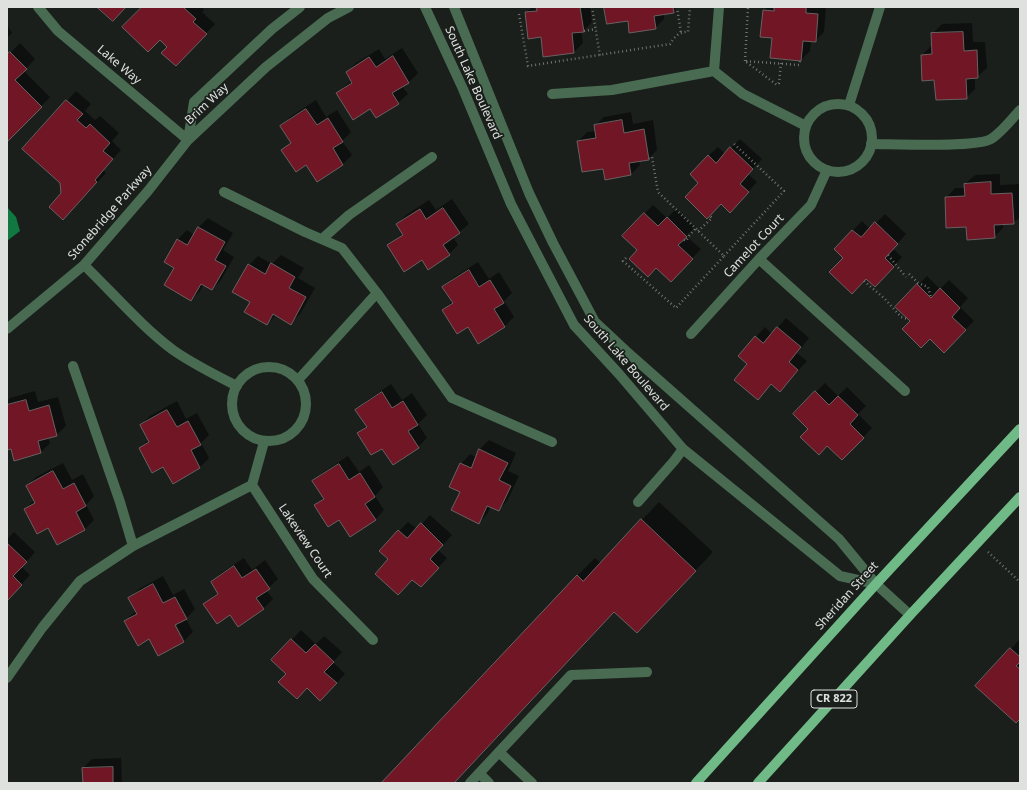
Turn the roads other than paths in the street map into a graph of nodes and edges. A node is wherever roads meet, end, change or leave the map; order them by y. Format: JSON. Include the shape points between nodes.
{"nodes":[{"id":1,"x":38,"y":7,"type":"edge"},
{"id":2,"x":300,"y":7,"type":"edge"},
{"id":3,"x":349,"y":7,"type":"edge"},
{"id":4,"x":425,"y":7,"type":"edge"},
{"id":5,"x":454,"y":7,"type":"edge"},
{"id":6,"x":719,"y":7,"type":"edge"},
{"id":7,"x":880,"y":7,"type":"edge"},
{"id":8,"x":714,"y":71,"type":"junction"},
{"id":9,"x":552,"y":94,"type":"dead end"},
{"id":10,"x":849,"y":105,"type":"junction"},
{"id":11,"x":1020,"y":110,"type":"edge"},
{"id":12,"x":806,"y":126,"type":"junction"},
{"id":13,"x":188,"y":140,"type":"junction"},
{"id":14,"x":871,"y":144,"type":"junction"},
{"id":15,"x":432,"y":158,"type":"dead end"},
{"id":16,"x":827,"y":170,"type":"junction"},
{"id":17,"x":224,"y":192,"type":"dead end"},
{"id":18,"x":322,"y":239,"type":"junction"},
{"id":19,"x":759,"y":258,"type":"junction"},
{"id":20,"x":84,"y":265,"type":"junction"},
{"id":21,"x":377,"y":293,"type":"junction"},
{"id":22,"x":7,"y":328,"type":"edge"},
{"id":23,"x":691,"y":334,"type":"dead end"},
{"id":24,"x":73,"y":366,"type":"dead end"},
{"id":25,"x":298,"y":380,"type":"junction"},
{"id":26,"x":237,"y":386,"type":"junction"},
{"id":27,"x":905,"y":391,"type":"dead end"},
{"id":28,"x":1020,"y":429,"type":"edge"},
{"id":29,"x":264,"y":442,"type":"junction"},
{"id":30,"x":552,"y":442,"type":"dead end"},
{"id":31,"x":683,"y":449,"type":"junction"},
{"id":32,"x":252,"y":484,"type":"junction"},
{"id":33,"x":1020,"y":497,"type":"edge"},
{"id":34,"x":638,"y":502,"type":"dead end"},
{"id":35,"x":133,"y":546,"type":"junction"},
{"id":36,"x":876,"y":584,"type":"junction"},
{"id":37,"x":910,"y":615,"type":"junction"},
{"id":38,"x":373,"y":640,"type":"dead end"},
{"id":39,"x":647,"y":672,"type":"dead end"},
{"id":40,"x":7,"y":678,"type":"edge"},
{"id":41,"x":499,"y":752,"type":"junction"},
{"id":42,"x":479,"y":774,"type":"junction"},
{"id":43,"x":470,"y":783,"type":"edge"},
{"id":44,"x":490,"y":783,"type":"edge"},
{"id":45,"x":532,"y":783,"type":"edge"},
{"id":46,"x":696,"y":783,"type":"edge"},
{"id":47,"x":758,"y":783,"type":"edge"}],
"edges":[{"from":1,"to":13,"type":"street","name":"Lake Way","via":[[58,31]]},
{"from":2,"to":13,"type":"street","name":"Brim Way","via":[[272,29],[194,102]]},
{"from":3,"to":13,"type":"street","name":"Brim Way","via":[[328,18],[266,67]]},
{"from":4,"to":31,"type":"street","name":"South Lake Boulevard","via":[[463,89],[511,204],[574,325]]},
{"from":5,"to":36,"type":"street","name":"South Lake Boulevard","via":[[530,193],[595,322],[839,539]]},
{"from":6,"to":8,"type":"street"},
{"from":7,"to":10,"type":"street"},
{"from":8,"to":9,"type":"street","via":[[612,90]]},
{"from":8,"to":12,"type":"street","via":[[743,94]]},
{"from":10,"to":12,"type":"street","via":[[836,103],[823,107],[812,115]]},
{"from":10,"to":14,"type":"street","via":[[869,122]]},
{"from":11,"to":14,"type":"street","via":[[991,139],[981,142]]},
{"from":12,"to":16,"type":"street","via":[[804,140],[807,153],[815,163]]},
{"from":13,"to":20,"type":"street","name":"Stonebridge Parkway"},
{"from":14,"to":16,"type":"street","via":[[864,160],[853,168],[840,172]]},
{"from":15,"to":18,"type":"street","via":[[349,215]]},
{"from":16,"to":19,"type":"street","name":"Camelot Court","via":[[811,205]]},
{"from":17,"to":18,"type":"street"},
{"from":18,"to":21,"type":"street","via":[[342,248]]},
{"from":19,"to":23,"type":"street","name":"Camelot Court"},
{"from":19,"to":27,"type":"street"},
{"from":20,"to":22,"type":"street","name":"Stonebridge Parkway"},
{"from":20,"to":26,"type":"street","via":[[153,334],[173,350]]},
{"from":21,"to":25,"type":"street"},
{"from":21,"to":30,"type":"street","via":[[452,398]]},
{"from":24,"to":35,"type":"street"},
{"from":25,"to":26,"type":"street","via":[[289,372],[266,367],[254,370]]},
{"from":25,"to":29,"type":"street","via":[[307,403],[305,416],[298,428],[289,436],[277,441]]},
{"from":26,"to":29,"type":"street","via":[[232,409],[236,421],[252,438]]},
{"from":28,"to":36,"type":"main road","name":"Sheridan Street"},
{"from":29,"to":32,"type":"street"},
{"from":31,"to":34,"type":"street"},
{"from":31,"to":36,"type":"street","name":"South Lake Boulevard","via":[[840,576]]},
{"from":32,"to":35,"type":"street"},
{"from":32,"to":38,"type":"street","name":"Lakeview Court","via":[[313,579]]},
{"from":33,"to":37,"type":"main road","number":"CR 822"},
{"from":35,"to":40,"type":"street","via":[[80,582],[42,628]]},
{"from":36,"to":37,"type":"street","name":"South Lake Boulevard"},
{"from":36,"to":46,"type":"main road","name":"Sheridan Street"},
{"from":37,"to":47,"type":"main road","number":"CR 822"},
{"from":39,"to":41,"type":"street","via":[[571,675]]},
{"from":41,"to":42,"type":"street"},
{"from":41,"to":45,"type":"street"},
{"from":42,"to":43,"type":"street"},
{"from":42,"to":44,"type":"street"}]}
